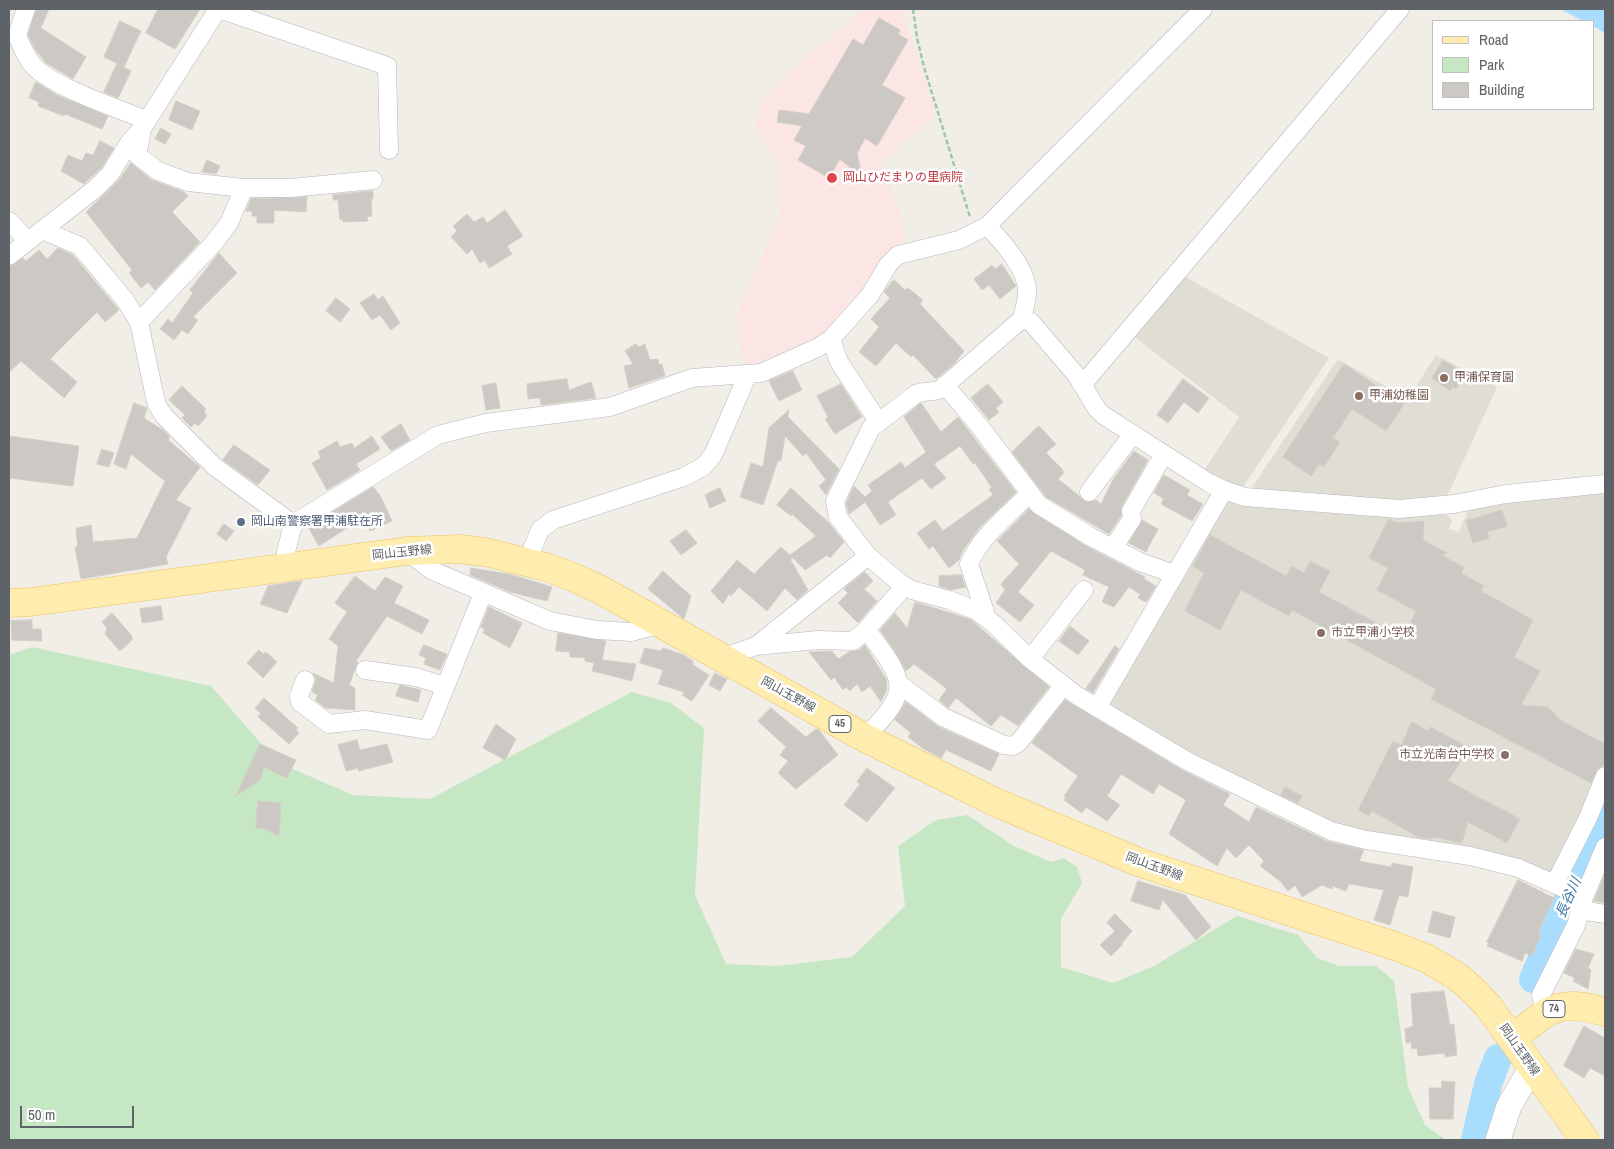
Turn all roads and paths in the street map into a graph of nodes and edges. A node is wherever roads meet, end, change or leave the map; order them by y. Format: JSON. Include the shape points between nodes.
{"nodes":[{"id":1,"x":26,"y":9,"type":"edge"},
{"id":2,"x":219,"y":9,"type":"edge"},
{"id":3,"x":913,"y":9,"type":"edge"},
{"id":4,"x":1203,"y":9,"type":"edge"},
{"id":5,"x":1400,"y":9,"type":"edge"},
{"id":6,"x":144,"y":124,"type":"junction"},
{"id":7,"x":389,"y":150,"type":"dead end"},
{"id":8,"x":373,"y":180,"type":"dead end"},
{"id":9,"x":244,"y":188,"type":"junction"},
{"id":10,"x":9,"y":221,"type":"edge"},
{"id":11,"x":982,"y":229,"type":"junction"},
{"id":12,"x":42,"y":230,"type":"junction"},
{"id":13,"x":28,"y":241,"type":"junction"},
{"id":14,"x":9,"y":256,"type":"edge"},
{"id":15,"x":1022,"y":319,"type":"junction"},
{"id":16,"x":139,"y":322,"type":"junction"},
{"id":17,"x":831,"y":339,"type":"junction"},
{"id":18,"x":748,"y":374,"type":"junction"},
{"id":19,"x":1083,"y":384,"type":"junction"},
{"id":20,"x":945,"y":385,"type":"junction"},
{"id":21,"x":878,"y":421,"type":"junction"},
{"id":22,"x":1133,"y":434,"type":"junction"},
{"id":23,"x":1164,"y":454,"type":"junction"},
{"id":24,"x":1605,"y":484,"type":"edge"},
{"id":25,"x":1224,"y":490,"type":"junction"},
{"id":26,"x":1089,"y":492,"type":"dead end"},
{"id":27,"x":1029,"y":494,"type":"junction"},
{"id":28,"x":293,"y":524,"type":"junction"},
{"id":29,"x":1113,"y":548,"type":"junction"},
{"id":30,"x":407,"y":551,"type":"junction"},
{"id":31,"x":868,"y":556,"type":"junction"},
{"id":32,"x":527,"y":562,"type":"junction"},
{"id":33,"x":287,"y":568,"type":"junction"},
{"id":34,"x":1174,"y":574,"type":"junction"},
{"id":35,"x":905,"y":586,"type":"junction"},
{"id":36,"x":1084,"y":590,"type":"dead end"},
{"id":37,"x":483,"y":593,"type":"junction"},
{"id":38,"x":9,"y":603,"type":"edge"},
{"id":39,"x":986,"y":618,"type":"junction"},
{"id":40,"x":661,"y":624,"type":"junction"},
{"id":41,"x":866,"y":630,"type":"junction"},
{"id":42,"x":756,"y":646,"type":"junction"},
{"id":43,"x":721,"y":658,"type":"junction"},
{"id":44,"x":1030,"y":659,"type":"junction"},
{"id":45,"x":365,"y":670,"type":"dead end"},
{"id":46,"x":304,"y":680,"type":"dead end"},
{"id":47,"x":898,"y":684,"type":"junction"},
{"id":48,"x":1064,"y":685,"type":"junction"},
{"id":49,"x":446,"y":686,"type":"junction"},
{"id":50,"x":1098,"y":708,"type":"junction"},
{"id":51,"x":865,"y":738,"type":"junction"},
{"id":52,"x":1605,"y":776,"type":"edge"},
{"id":53,"x":1605,"y":847,"type":"edge"},
{"id":54,"x":1572,"y":894,"type":"junction"},
{"id":55,"x":1605,"y":914,"type":"edge"},
{"id":56,"x":1605,"y":1012,"type":"edge"},
{"id":57,"x":1544,"y":1014,"type":"junction"},
{"id":58,"x":1512,"y":1039,"type":"junction"},
{"id":59,"x":1532,"y":1067,"type":"junction"},
{"id":60,"x":1498,"y":1140,"type":"edge"},
{"id":61,"x":1585,"y":1140,"type":"edge"}],
"edges":[{"from":1,"to":6,"type":"street","via":[[17,35],[24,53],[38,70]]},
{"from":2,"to":6,"type":"street"},
{"from":2,"to":7,"type":"street","via":[[388,66]]},
{"from":3,"to":11,"type":"path","via":[[924,67],[955,170]]},
{"from":4,"to":11,"type":"street"},
{"from":5,"to":19,"type":"street"},
{"from":6,"to":9,"type":"street","via":[[136,155],[158,172],[188,182]]},
{"from":6,"to":12,"type":"street","via":[[110,174],[95,190]]},
{"from":8,"to":9,"type":"street","via":[[291,188]]},
{"from":9,"to":16,"type":"street","via":[[229,223],[214,243]]},
{"from":10,"to":13,"type":"street"},
{"from":11,"to":15,"type":"street","via":[[1010,251],[1026,281],[1028,291]]},
{"from":11,"to":17,"type":"street","via":[[960,240],[905,252],[892,259],[870,295]]},
{"from":12,"to":13,"type":"street"},
{"from":12,"to":16,"type":"street","via":[[80,246]]},
{"from":13,"to":14,"type":"street"},
{"from":15,"to":19,"type":"street","via":[[1031,322]]},
{"from":15,"to":20,"type":"street"},
{"from":16,"to":28,"type":"street","via":[[157,405],[164,416],[215,467]]},
{"from":17,"to":18,"type":"street","via":[[761,374]]},
{"from":17,"to":21,"type":"street","via":[[839,362]]},
{"from":18,"to":28,"type":"street","via":[[692,378],[610,407],[486,423],[438,435]]},
{"from":18,"to":32,"type":"street","via":[[713,455],[704,466],[684,477],[554,520],[540,530]]},
{"from":19,"to":22,"type":"street","via":[[1097,409]]},
{"from":20,"to":21,"type":"street","via":[[935,392],[916,394]]},
{"from":20,"to":27,"type":"street"},
{"from":21,"to":31,"type":"street","via":[[866,437],[836,500],[838,517]]},
{"from":22,"to":23,"type":"street"},
{"from":22,"to":26,"type":"street"},
{"from":23,"to":25,"type":"street"},
{"from":23,"to":29,"type":"street","via":[[1132,511],[1132,519]]},
{"from":24,"to":25,"type":"street","via":[[1399,509],[1246,497]]},
{"from":25,"to":34,"type":"street"},
{"from":27,"to":29,"type":"street","via":[[1038,505]]},
{"from":27,"to":39,"type":"street","via":[[988,536],[969,564]]},
{"from":28,"to":33,"type":"street","via":[[286,552]]},
{"from":29,"to":34,"type":"street"},
{"from":30,"to":32,"type":"main road","name":"岡山玉野線","number":"45","via":[[485,552]]},
{"from":30,"to":33,"type":"main road","name":"岡山玉野線","number":"45"},
{"from":30,"to":37,"type":"street","via":[[431,570]]},
{"from":31,"to":35,"type":"street"},
{"from":31,"to":42,"type":"street"},
{"from":32,"to":40,"type":"main road","name":"岡山玉野線","number":"45","via":[[594,587]]},
{"from":33,"to":38,"type":"main road","name":"岡山玉野線","number":"45"},
{"from":34,"to":50,"type":"street"},
{"from":35,"to":39,"type":"street","via":[[975,610]]},
{"from":35,"to":41,"type":"street"},
{"from":36,"to":44,"type":"street"},
{"from":37,"to":40,"type":"street","via":[[550,621],[588,628],[631,632]]},
{"from":37,"to":49,"type":"street"},
{"from":39,"to":44,"type":"street"},
{"from":40,"to":43,"type":"main road","name":"岡山玉野線","number":"45"},
{"from":41,"to":42,"type":"street","via":[[853,641],[818,640]]},
{"from":41,"to":47,"type":"street","via":[[887,657]]},
{"from":42,"to":43,"type":"street"},
{"from":43,"to":51,"type":"main road","name":"岡山玉野線","number":"45"},
{"from":44,"to":48,"type":"street"},
{"from":45,"to":49,"type":"street","via":[[416,676]]},
{"from":46,"to":49,"type":"street","via":[[300,702],[329,724],[365,720],[428,730]]},
{"from":47,"to":48,"type":"street","via":[[943,717],[1004,745],[1013,746]]},
{"from":47,"to":51,"type":"street","via":[[890,708]]},
{"from":48,"to":50,"type":"street"},
{"from":50,"to":54,"type":"street","via":[[1187,761],[1331,831],[1518,868]]},
{"from":51,"to":58,"type":"main road","name":"岡山玉野線","number":"45","via":[[997,803],[1140,863],[1426,958],[1474,991]]},
{"from":52,"to":54,"type":"street","via":[[1588,818]]},
{"from":53,"to":54,"type":"street"},
{"from":54,"to":55,"type":"street"},
{"from":54,"to":57,"type":"street","via":[[1576,925],[1541,995]]},
{"from":56,"to":57,"type":"main road","number":"74","via":[[1572,1004]]},
{"from":57,"to":58,"type":"main road","number":"74"},
{"from":58,"to":59,"type":"main road","name":"岡山玉野線","number":"45"},
{"from":59,"to":60,"type":"main road","via":[[1509,1106]]},
{"from":59,"to":61,"type":"main road","name":"岡山玉野線","number":"45"}]}
